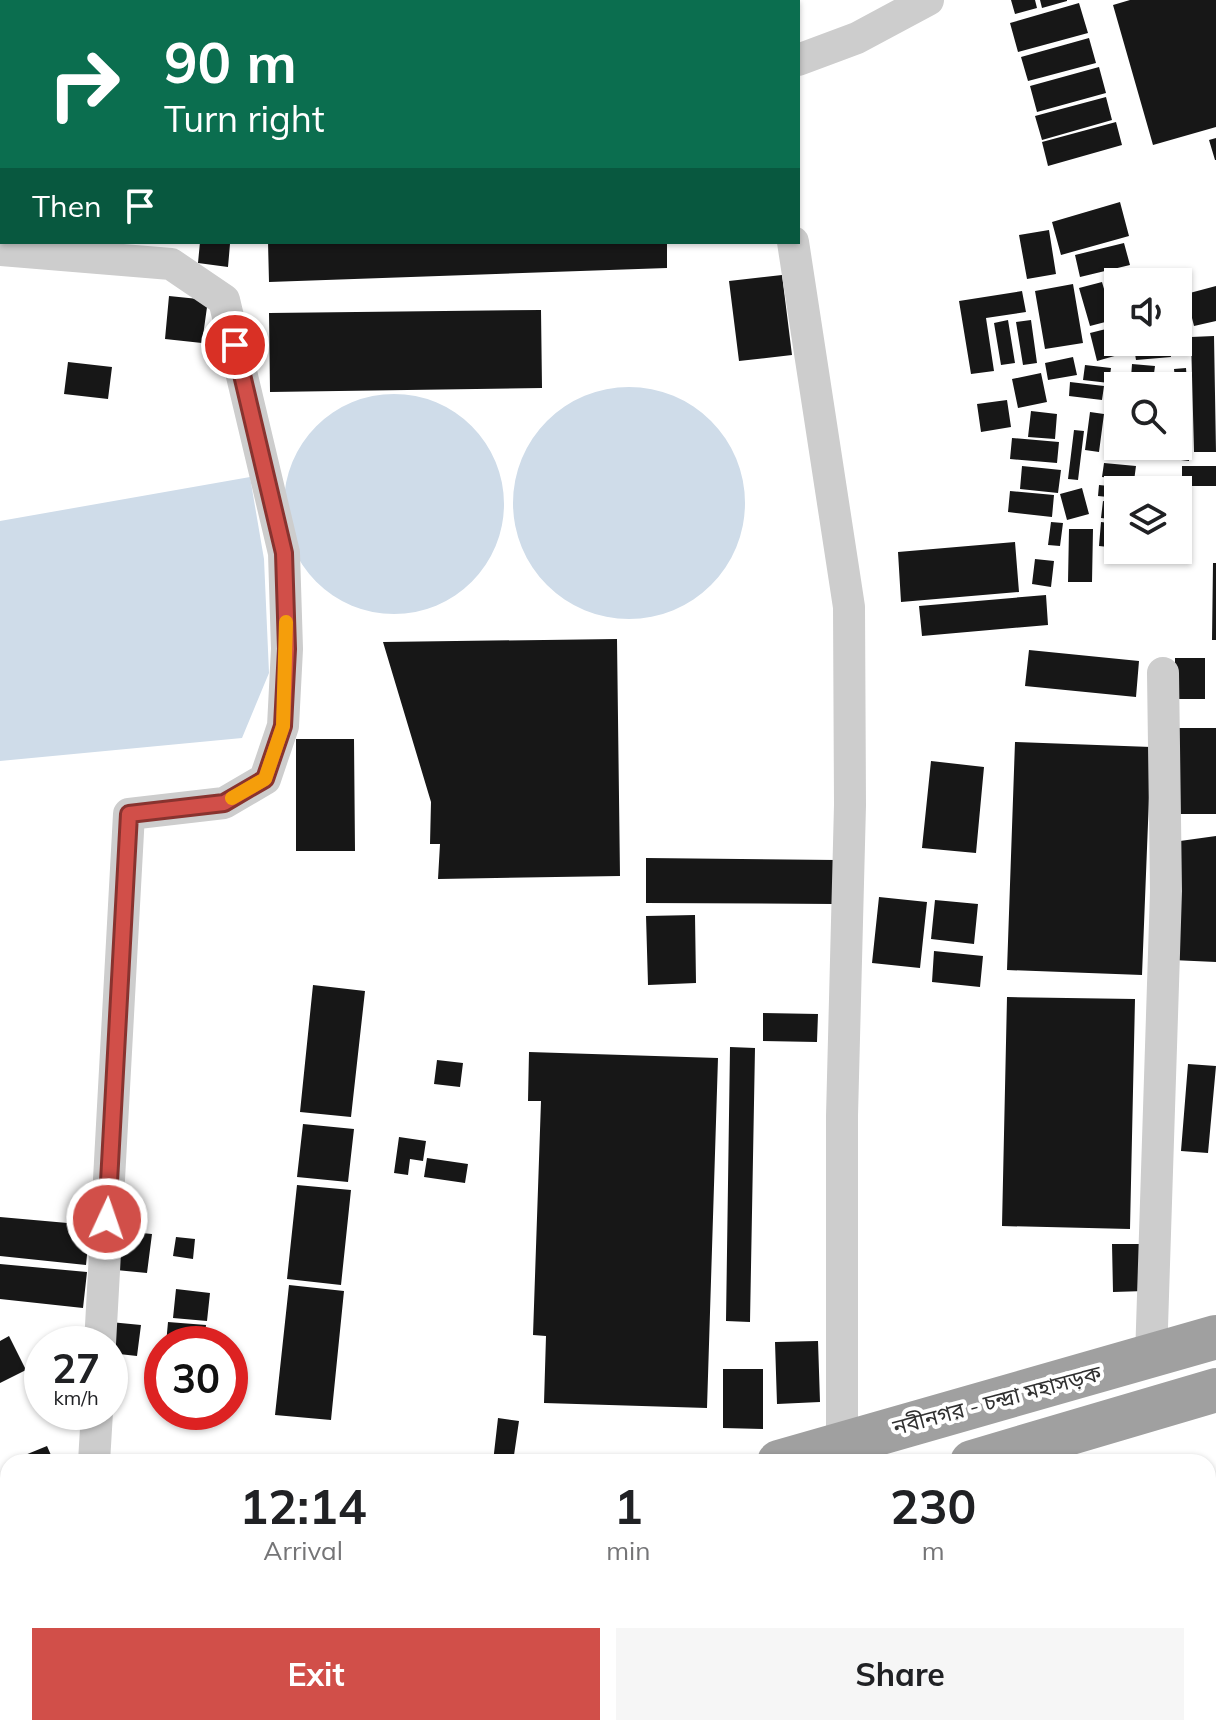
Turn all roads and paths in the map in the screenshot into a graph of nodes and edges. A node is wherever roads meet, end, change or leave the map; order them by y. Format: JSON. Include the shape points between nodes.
{"nodes":[{"id":1,"x":928,"y":0,"type":"edge"},
{"id":2,"x":800,"y":59,"type":"edge"},
{"id":3,"x":793,"y":244,"type":"edge"},
{"id":4,"x":0,"y":250,"type":"edge"},
{"id":5,"x":1163,"y":673,"type":"dead end"},
{"id":6,"x":101,"y":1326,"type":"edge"},
{"id":7,"x":1216,"y":1337,"type":"edge"},
{"id":8,"x":1151,"y":1358,"type":"junction"},
{"id":9,"x":1216,"y":1390,"type":"edge"},
{"id":10,"x":96,"y":1430,"type":"edge"},
{"id":11,"x":842,"y":1443,"type":"junction"},
{"id":12,"x":94,"y":1454,"type":"edge"},
{"id":13,"x":806,"y":1454,"type":"edge"},
{"id":14,"x":999,"y":1454,"type":"edge"}],
"edges":[{"from":1,"to":2,"type":"street","via":[[857,38]]},
{"from":3,"to":11,"type":"street","via":[[849,607]]},
{"from":4,"to":6,"type":"street","via":[[171,264],[224,300],[284,553],[283,726],[265,779],[224,803],[129,814]]},
{"from":5,"to":8,"type":"street","via":[[1166,891]]},
{"from":7,"to":8,"type":"highway","name":"নবীনগর - চন্দ্রা মহাসড়ক"},
{"from":8,"to":11,"type":"highway","name":"নবীনগর - চন্দ্রা মহাসড়ক"},
{"from":9,"to":14,"type":"highway"},
{"from":10,"to":12,"type":"street"},
{"from":11,"to":13,"type":"highway","name":"নবীনগর - চন্দ্রা মহাসড়ক"}]}
